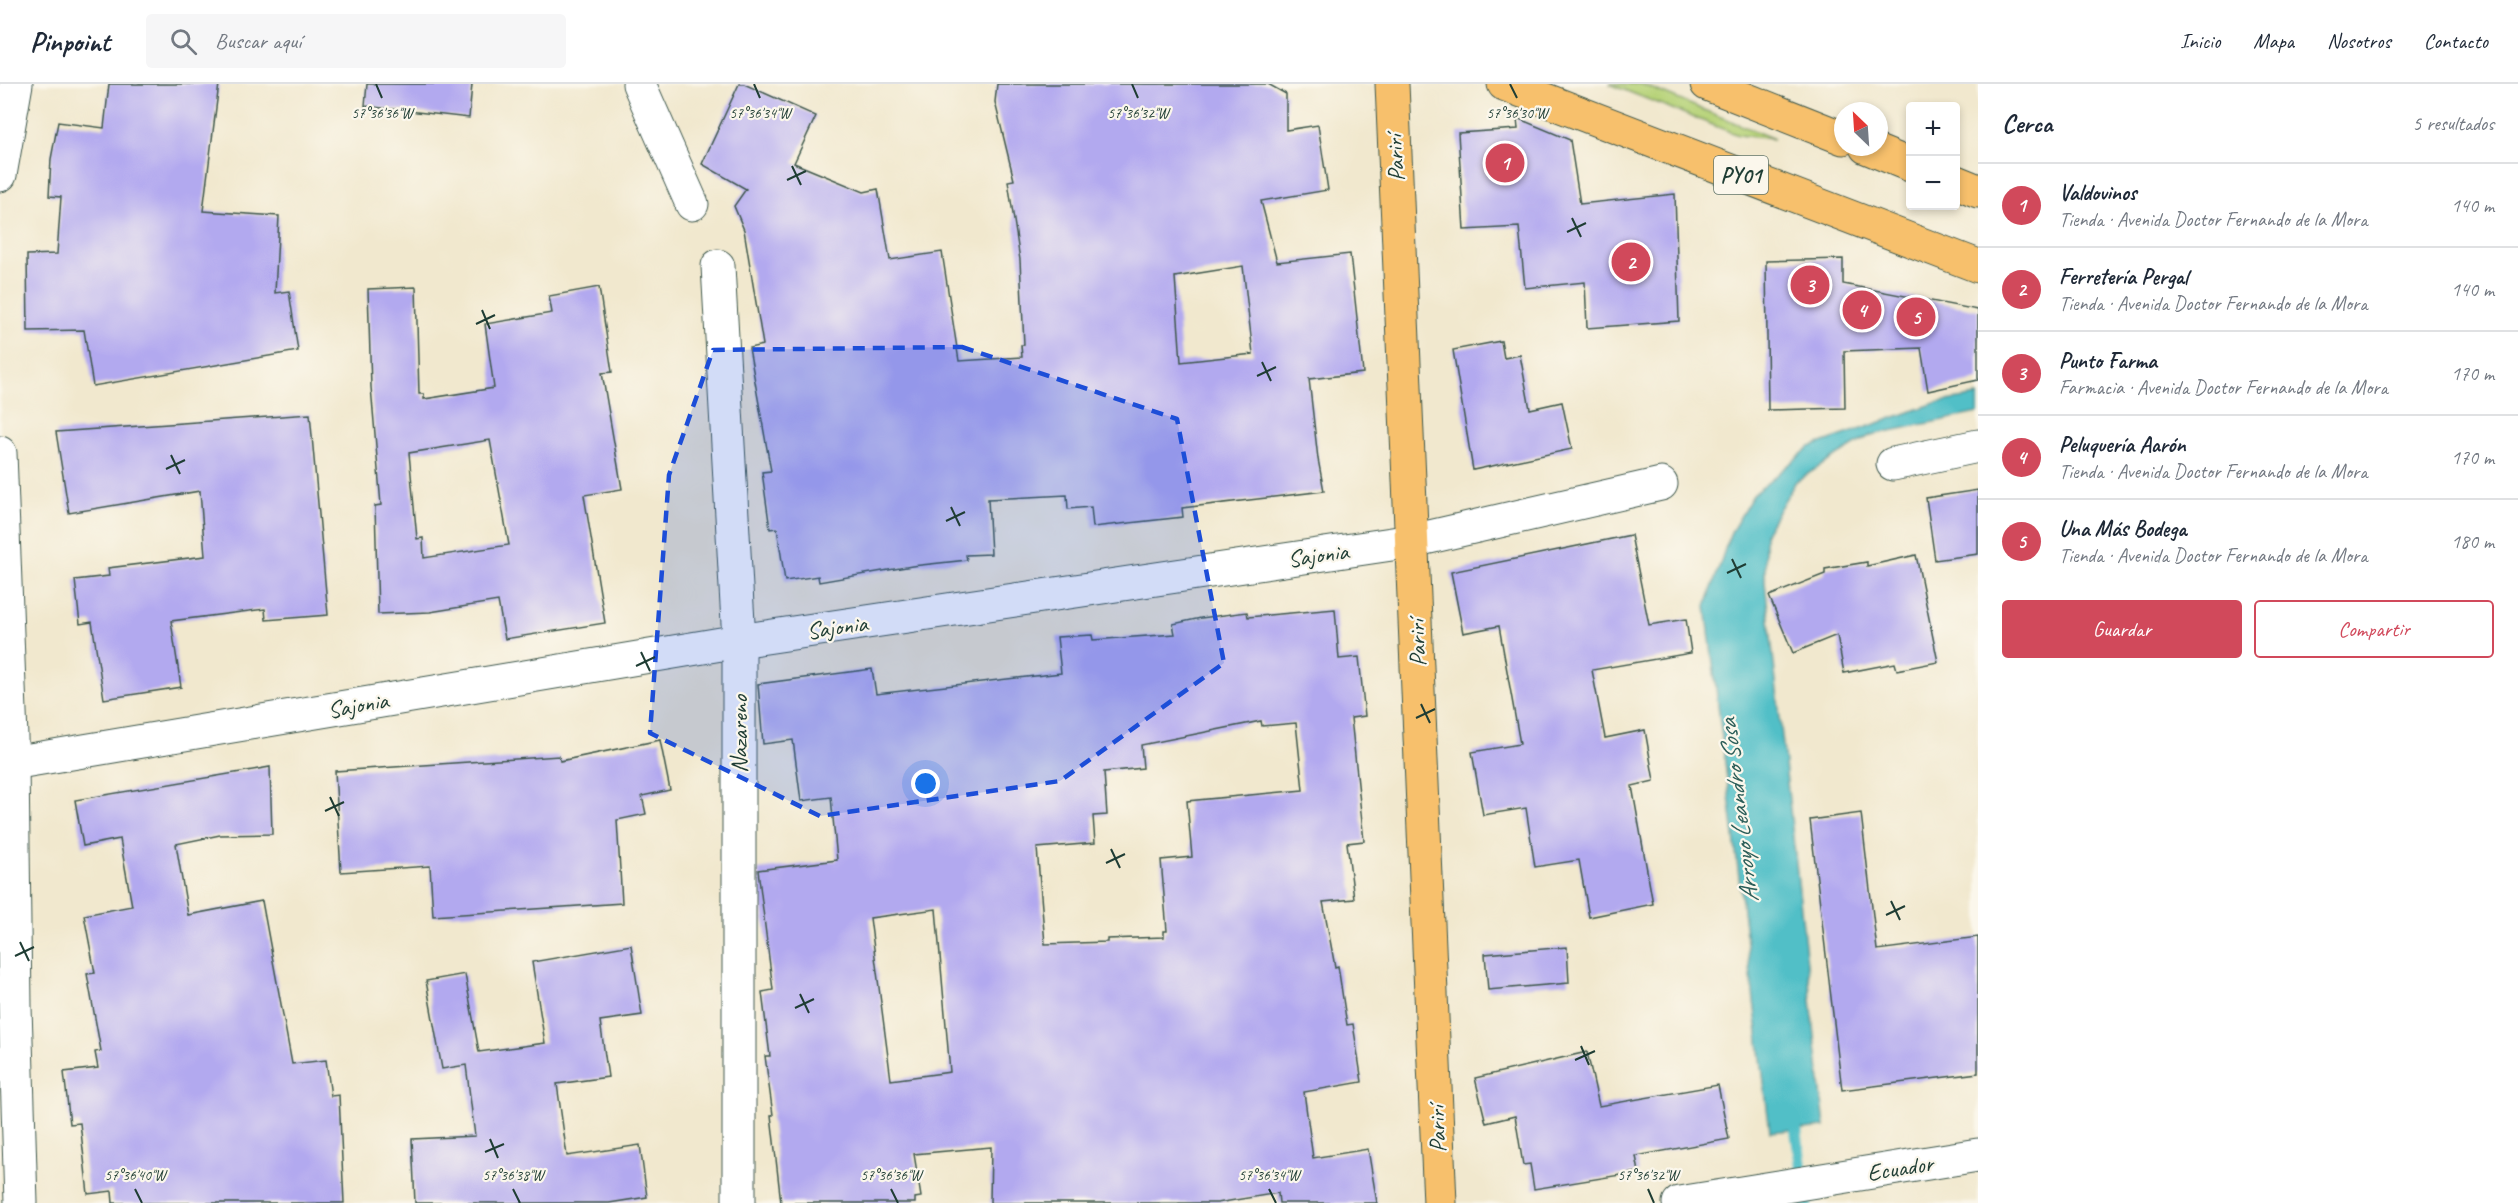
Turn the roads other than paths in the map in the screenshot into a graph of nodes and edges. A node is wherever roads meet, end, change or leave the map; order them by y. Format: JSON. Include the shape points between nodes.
{"nodes":[{"id":1,"x":16,"y":84,"type":"edge"},
{"id":2,"x":639,"y":84,"type":"edge"},
{"id":3,"x":1392,"y":84,"type":"edge"},
{"id":4,"x":1504,"y":84,"type":"edge"},
{"id":5,"x":1707,"y":84,"type":"edge"},
{"id":6,"x":1834,"y":134,"type":"edge"},
{"id":7,"x":1888,"y":156,"type":"edge"},
{"id":8,"x":1906,"y":163,"type":"edge"},
{"id":9,"x":0,"y":175,"type":"edge"},
{"id":10,"x":1960,"y":184,"type":"edge"},
{"id":11,"x":1978,"y":191,"type":"edge"},
{"id":12,"x":692,"y":204,"type":"dead end"},
{"id":13,"x":718,"y":266,"type":"dead end"},
{"id":14,"x":1978,"y":266,"type":"edge"},
{"id":15,"x":1978,"y":446,"type":"edge"},
{"id":16,"x":0,"y":453,"type":"edge"},
{"id":17,"x":1893,"y":464,"type":"dead end"},
{"id":18,"x":1661,"y":484,"type":"dead end"},
{"id":19,"x":1412,"y":541,"type":"junction"},
{"id":20,"x":739,"y":641,"type":"junction"},
{"id":21,"x":12,"y":763,"type":"junction"},
{"id":22,"x":8,"y":1007,"type":"edge"},
{"id":23,"x":1978,"y":1155,"type":"edge"},
{"id":24,"x":21,"y":1203,"type":"edge"},
{"id":25,"x":739,"y":1203,"type":"edge"},
{"id":26,"x":1440,"y":1203,"type":"edge"},
{"id":27,"x":1679,"y":1203,"type":"edge"}],
"edges":[{"from":1,"to":9,"type":"street"},
{"from":2,"to":12,"type":"street"},
{"from":3,"to":19,"type":"main road","name":"Parirí"},
{"from":4,"to":14,"type":"main road","number":"PY01"},
{"from":5,"to":6,"type":"main road"},
{"from":7,"to":8,"type":"main road"},
{"from":10,"to":11,"type":"main road"},
{"from":13,"to":20,"type":"street","name":"Nazareno"},
{"from":15,"to":17,"type":"street"},
{"from":16,"to":21,"type":"street"},
{"from":18,"to":19,"type":"street","name":"Sajonia"},
{"from":19,"to":20,"type":"street","name":"Sajonia"},
{"from":19,"to":26,"type":"main road","name":"Parirí"},
{"from":20,"to":21,"type":"street","name":"Sajonia"},
{"from":20,"to":25,"type":"street","name":"Nazareno"},
{"from":21,"to":22,"type":"street"},
{"from":22,"to":24,"type":"street"},
{"from":23,"to":27,"type":"street","name":"Ecuador"}]}
